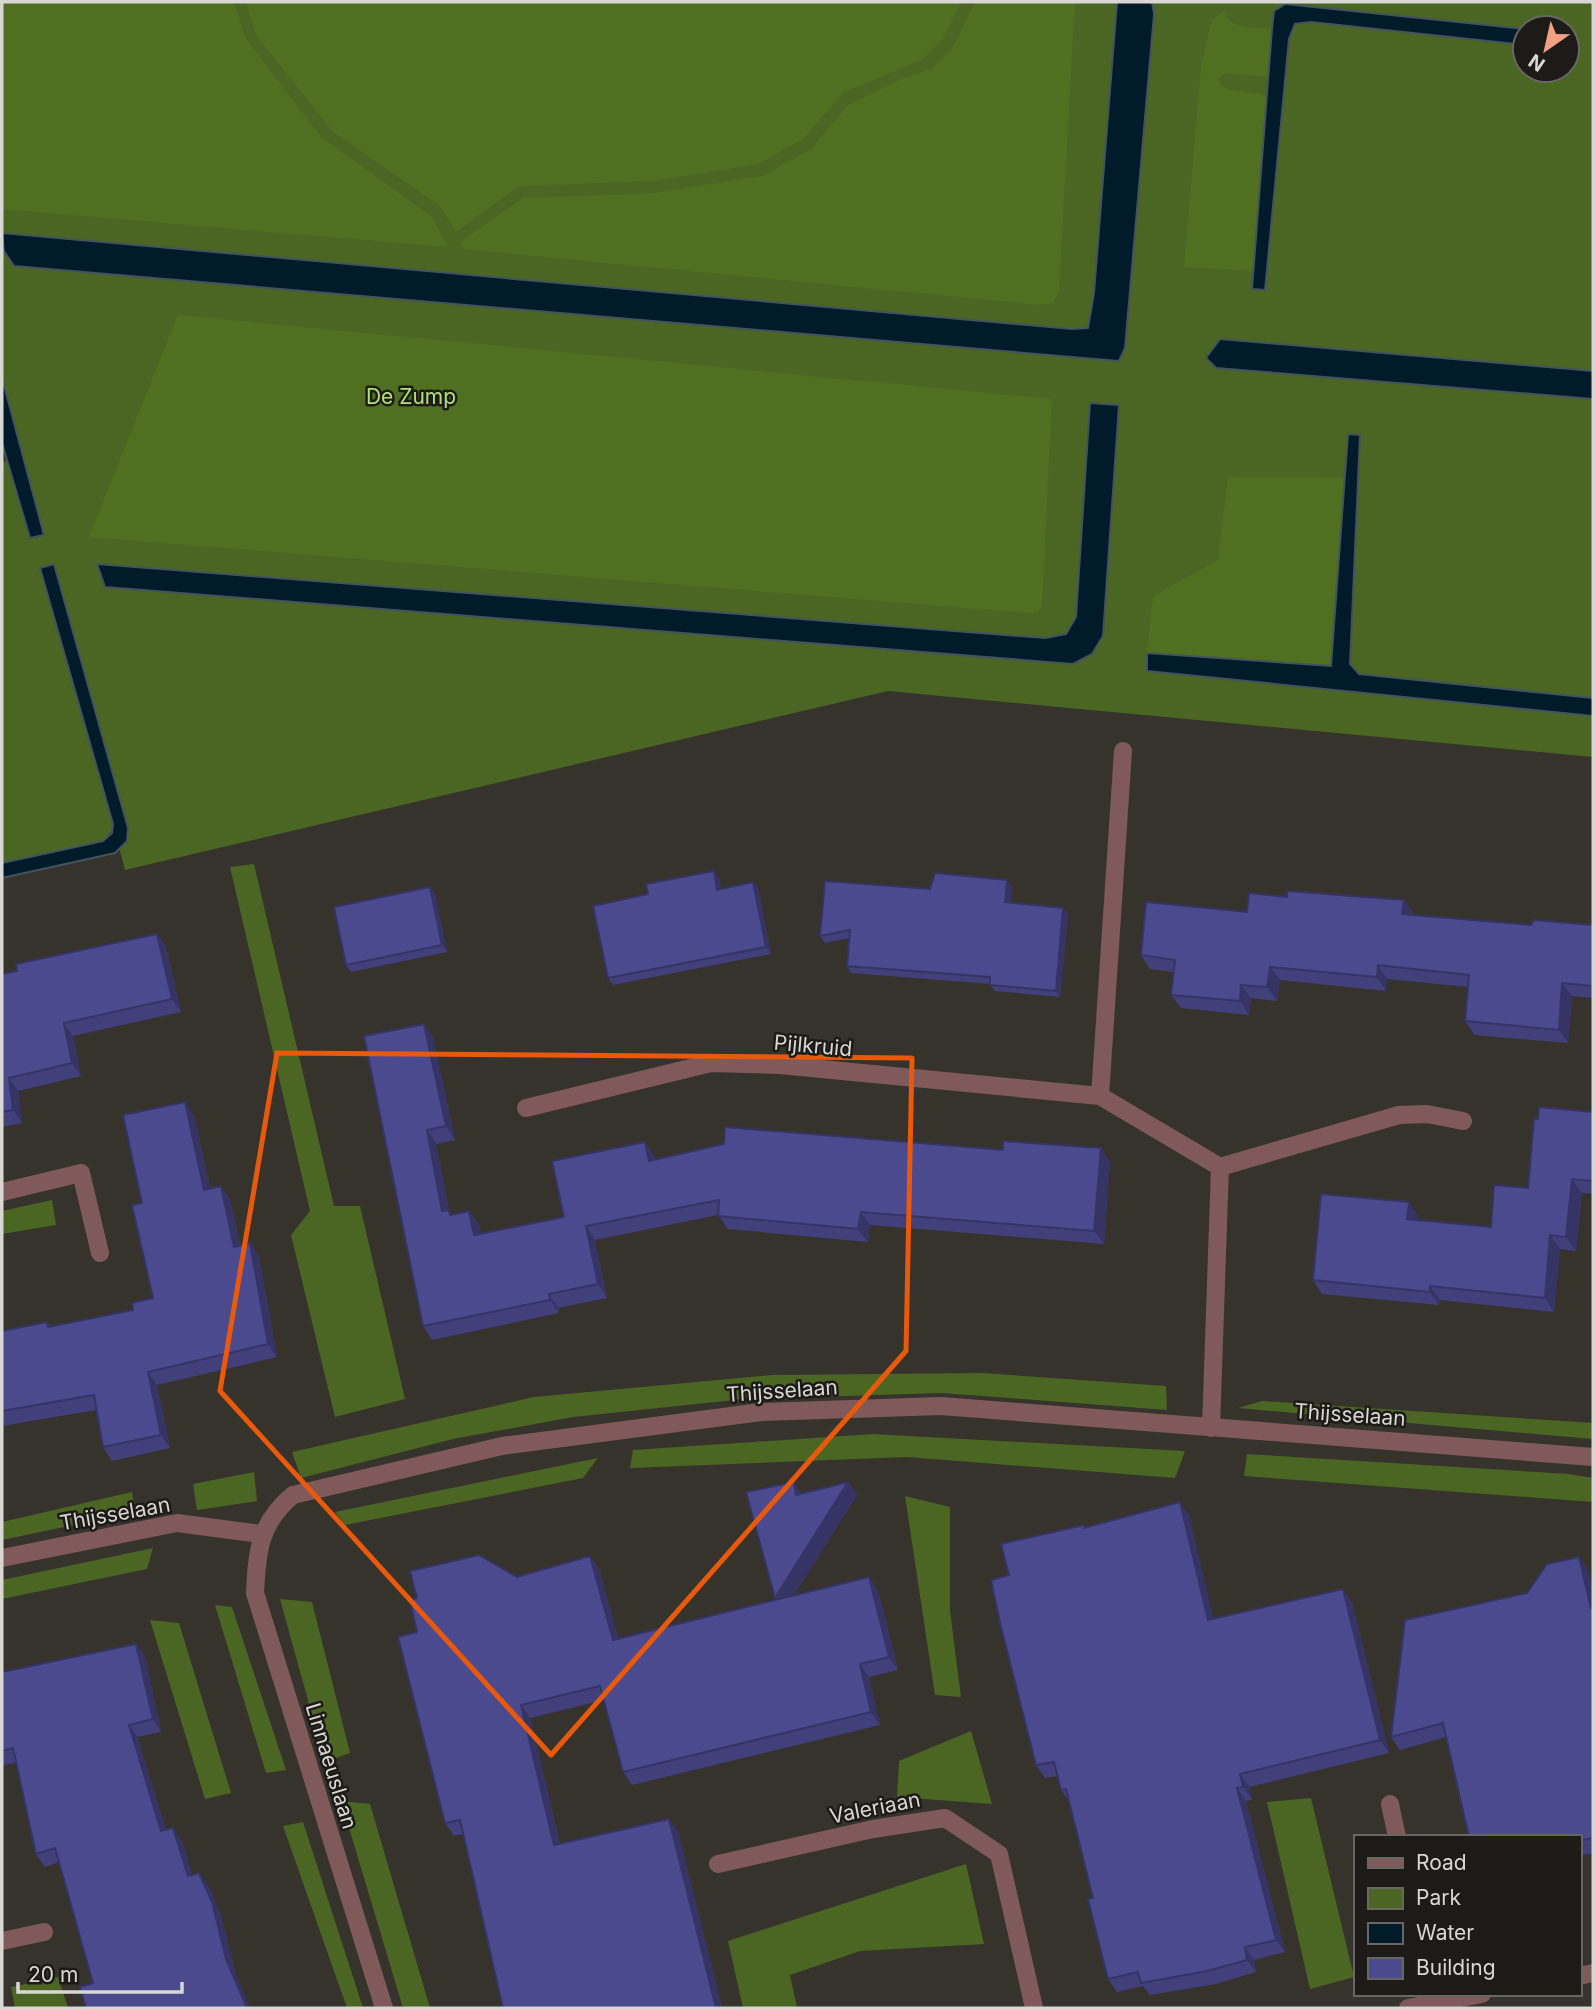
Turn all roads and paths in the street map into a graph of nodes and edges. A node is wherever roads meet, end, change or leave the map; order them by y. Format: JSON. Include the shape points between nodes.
{"nodes":[{"id":1,"x":1123,"y":751,"type":"dead end"},
{"id":2,"x":1100,"y":1096,"type":"junction"},
{"id":3,"x":526,"y":1108,"type":"dead end"},
{"id":4,"x":1463,"y":1121,"type":"dead end"},
{"id":5,"x":1220,"y":1167,"type":"junction"},
{"id":6,"x":2,"y":1192,"type":"edge"},
{"id":7,"x":100,"y":1253,"type":"dead end"},
{"id":8,"x":1211,"y":1428,"type":"junction"},
{"id":9,"x":1593,"y":1457,"type":"edge"},
{"id":10,"x":261,"y":1534,"type":"junction"},
{"id":11,"x":2,"y":1559,"type":"edge"},
{"id":12,"x":1390,"y":1804,"type":"dead end"},
{"id":13,"x":1397,"y":1835,"type":"edge"},
{"id":14,"x":718,"y":1864,"type":"dead end"},
{"id":15,"x":44,"y":1932,"type":"dead end"},
{"id":16,"x":2,"y":1941,"type":"edge"},
{"id":17,"x":1462,"y":1996,"type":"edge"},
{"id":18,"x":1432,"y":1999,"type":"edge"},
{"id":19,"x":384,"y":2008,"type":"edge"},
{"id":20,"x":1034,"y":2008,"type":"edge"},
{"id":21,"x":1408,"y":2008,"type":"edge"}],
"edges":[{"from":1,"to":2,"type":"street"},
{"from":2,"to":3,"type":"street","name":"Pijlkruid","via":[[780,1065],[711,1063]]},
{"from":2,"to":5,"type":"street","name":"Pijlkruid"},
{"from":4,"to":5,"type":"street","via":[[1427,1114],[1399,1115]]},
{"from":5,"to":8,"type":"street"},
{"from":6,"to":7,"type":"street","via":[[81,1174]]},
{"from":8,"to":9,"type":"street","name":"Thijsselaan"},
{"from":8,"to":10,"type":"street","name":"Thijsselaan","via":[[941,1406],[761,1412],[502,1446],[293,1495]]},
{"from":10,"to":11,"type":"street","name":"Thijsselaan","via":[[177,1523]]},
{"from":10,"to":19,"type":"street","name":"Linnaeuslaan","via":[[255,1593]]},
{"from":12,"to":13,"type":"street"},
{"from":14,"to":20,"type":"street","name":"Valeriaan","via":[[873,1829],[945,1818],[999,1854]]},
{"from":15,"to":16,"type":"street"},
{"from":17,"to":18,"type":"street"},
{"from":18,"to":21,"type":"street"}]}
